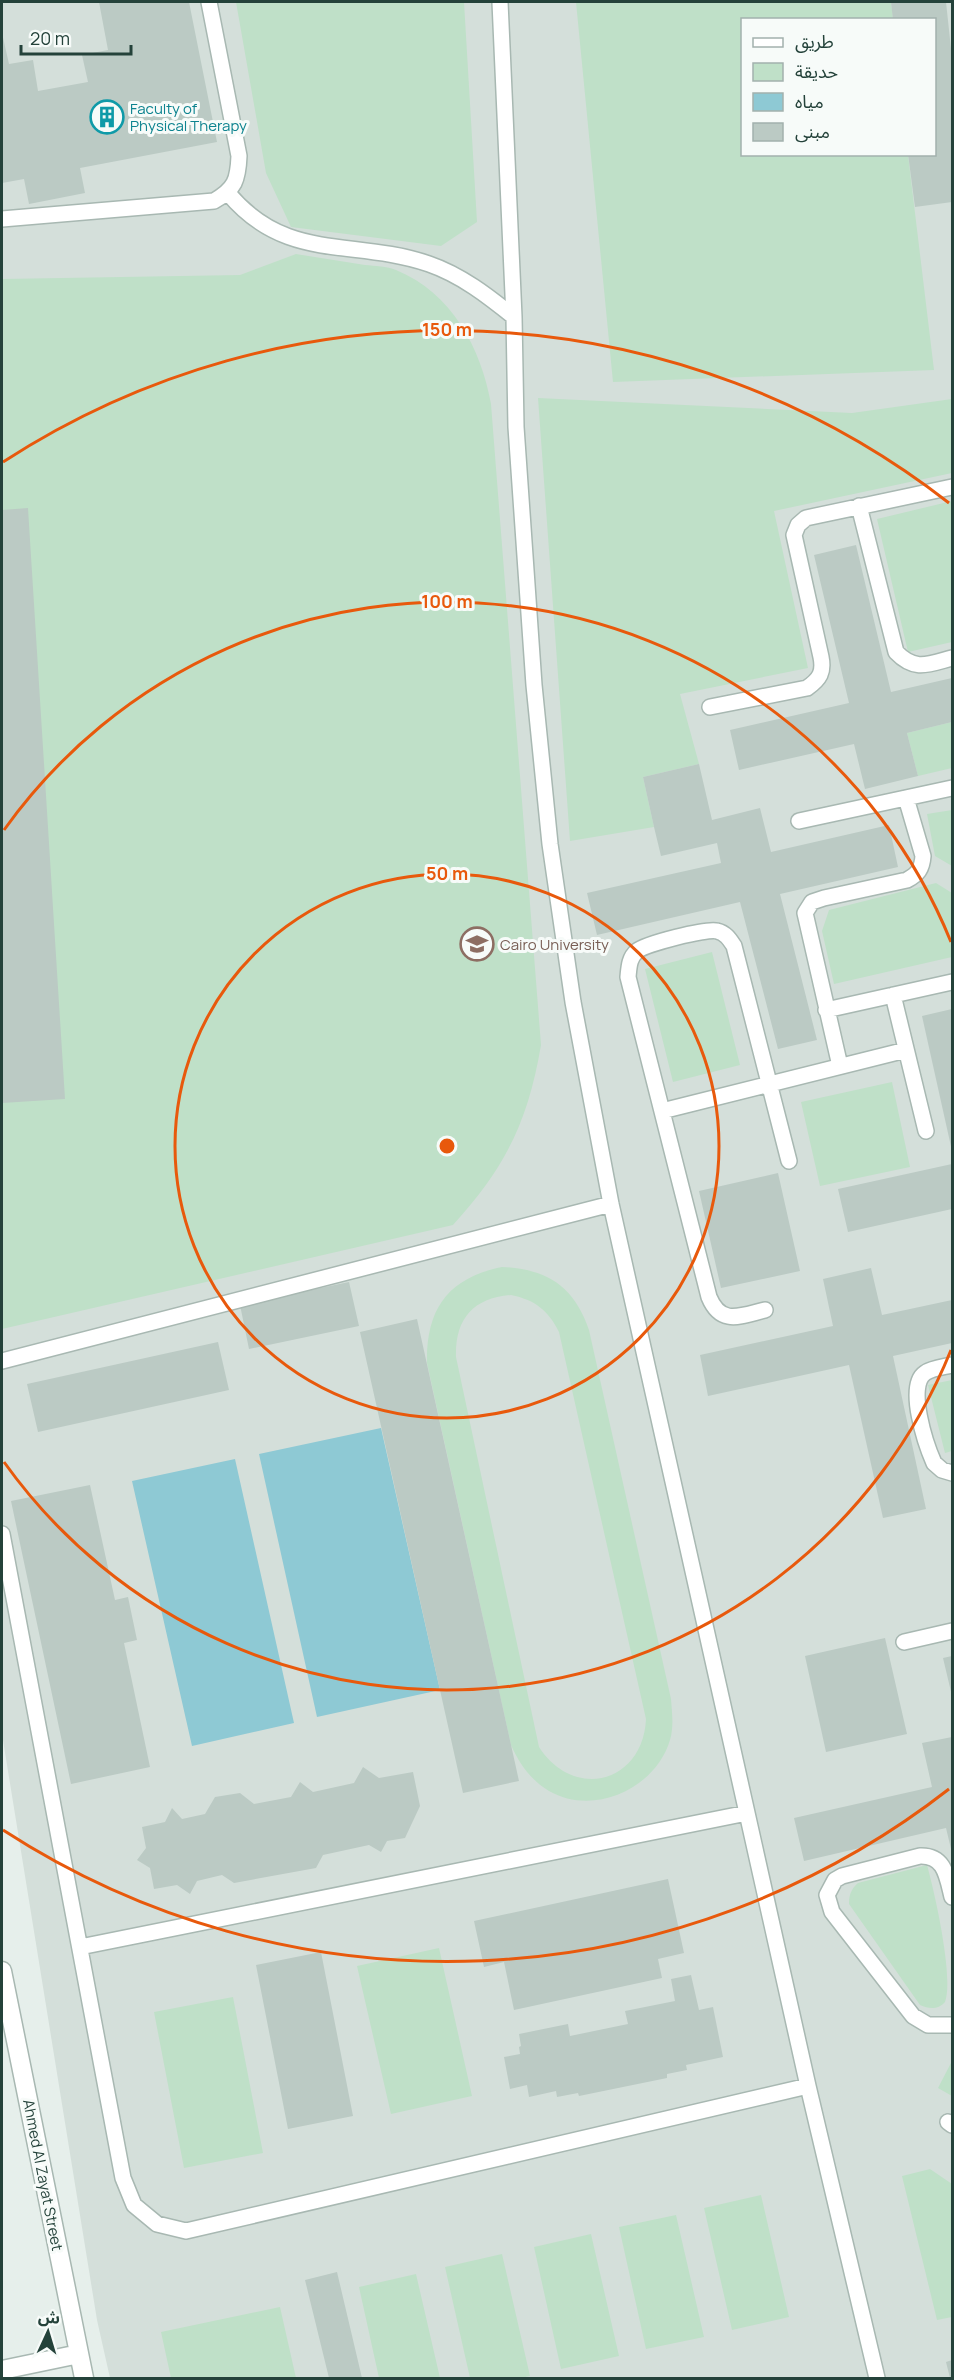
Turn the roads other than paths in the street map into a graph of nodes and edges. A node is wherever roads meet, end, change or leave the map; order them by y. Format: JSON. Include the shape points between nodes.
{"nodes":[{"id":1,"x":210,"y":2,"type":"edge"},
{"id":2,"x":500,"y":2,"type":"edge"},
{"id":3,"x":228,"y":193,"type":"junction"},
{"id":4,"x":2,"y":219,"type":"edge"},
{"id":5,"x":514,"y":317,"type":"junction"},
{"id":6,"x":952,"y":487,"type":"edge"},
{"id":7,"x":859,"y":506,"type":"junction"},
{"id":8,"x":952,"y":658,"type":"edge"},
{"id":9,"x":710,"y":707,"type":"dead end"},
{"id":10,"x":952,"y":788,"type":"edge"},
{"id":11,"x":906,"y":798,"type":"junction"},
{"id":12,"x":799,"y":821,"type":"dead end"},
{"id":13,"x":952,"y":982,"type":"edge"},
{"id":14,"x":893,"y":995,"type":"junction"},
{"id":15,"x":826,"y":1010,"type":"junction"},
{"id":16,"x":906,"y":1050,"type":"junction"},
{"id":17,"x":840,"y":1066,"type":"junction"},
{"id":18,"x":769,"y":1084,"type":"junction"},
{"id":19,"x":662,"y":1111,"type":"junction"},
{"id":20,"x":926,"y":1131,"type":"dead end"},
{"id":21,"x":789,"y":1161,"type":"dead end"},
{"id":22,"x":611,"y":1204,"type":"junction"},
{"id":23,"x":765,"y":1310,"type":"dead end"},
{"id":24,"x":2,"y":1361,"type":"edge"},
{"id":25,"x":952,"y":1365,"type":"edge"},
{"id":26,"x":952,"y":1473,"type":"edge"},
{"id":27,"x":2,"y":1534,"type":"edge"},
{"id":28,"x":952,"y":1631,"type":"edge"},
{"id":29,"x":904,"y":1642,"type":"dead end"},
{"id":30,"x":747,"y":1813,"type":"junction"},
{"id":31,"x":952,"y":1897,"type":"edge"},
{"id":32,"x":80,"y":1947,"type":"junction"},
{"id":33,"x":2,"y":1971,"type":"edge"},
{"id":34,"x":952,"y":2025,"type":"edge"},
{"id":35,"x":808,"y":2086,"type":"junction"},
{"id":36,"x":79,"y":2354,"type":"junction"},
{"id":37,"x":2,"y":2370,"type":"edge"},
{"id":38,"x":84,"y":2379,"type":"edge"},
{"id":39,"x":877,"y":2379,"type":"edge"}],
"edges":[{"from":1,"to":3,"type":"lane","via":[[239,156],[238,175]]},
{"from":2,"to":5,"type":"lane"},
{"from":3,"to":4,"type":"lane","via":[[206,202]]},
{"from":3,"to":5,"type":"lane","via":[[249,215],[274,232],[429,264],[476,288]]},
{"from":5,"to":22,"type":"lane","via":[[516,427],[541,765],[571,991]]},
{"from":6,"to":7,"type":"lane"},
{"from":7,"to":8,"type":"lane","via":[[896,652],[913,665]]},
{"from":7,"to":9,"type":"lane","via":[[806,518],[794,535],[822,657],[823,669],[818,680],[807,688]]},
{"from":10,"to":11,"type":"lane"},
{"from":11,"to":12,"type":"lane"},
{"from":11,"to":15,"type":"lane","via":[[923,856],[917,874],[907,880],[812,902],[805,913]]},
{"from":13,"to":14,"type":"lane"},
{"from":14,"to":15,"type":"lane"},
{"from":14,"to":16,"type":"lane"},
{"from":15,"to":17,"type":"lane"},
{"from":16,"to":17,"type":"lane"},
{"from":16,"to":20,"type":"lane"},
{"from":17,"to":18,"type":"lane"},
{"from":18,"to":19,"type":"lane"},
{"from":18,"to":19,"type":"lane","via":[[734,946],[727,936],[717,931],[705,932],[646,945],[635,952],[628,976]]},
{"from":18,"to":21,"type":"lane"},
{"from":19,"to":23,"type":"lane","via":[[714,1310],[723,1316],[737,1317]]},
{"from":22,"to":24,"type":"lane"},
{"from":22,"to":30,"type":"lane"},
{"from":25,"to":26,"type":"lane","via":[[919,1379],[916,1397],[934,1463]]},
{"from":27,"to":32,"type":"lane"},
{"from":28,"to":29,"type":"lane"},
{"from":30,"to":32,"type":"lane"},
{"from":30,"to":35,"type":"lane"},
{"from":31,"to":34,"type":"lane","via":[[945,1869],[935,1858],[927,1856],[842,1876],[835,1880],[827,1895],[832,1912],[913,2016],[928,2025]]},
{"from":32,"to":35,"type":"lane","via":[[123,2178],[134,2205],[157,2224],[186,2231]]},
{"from":33,"to":36,"type":"street","name":"Ahmed Al Zayat Street"},
{"from":35,"to":39,"type":"lane"},
{"from":36,"to":37,"type":"street"},
{"from":36,"to":38,"type":"street","name":"Ahmed Al Zayat Street"}]}
